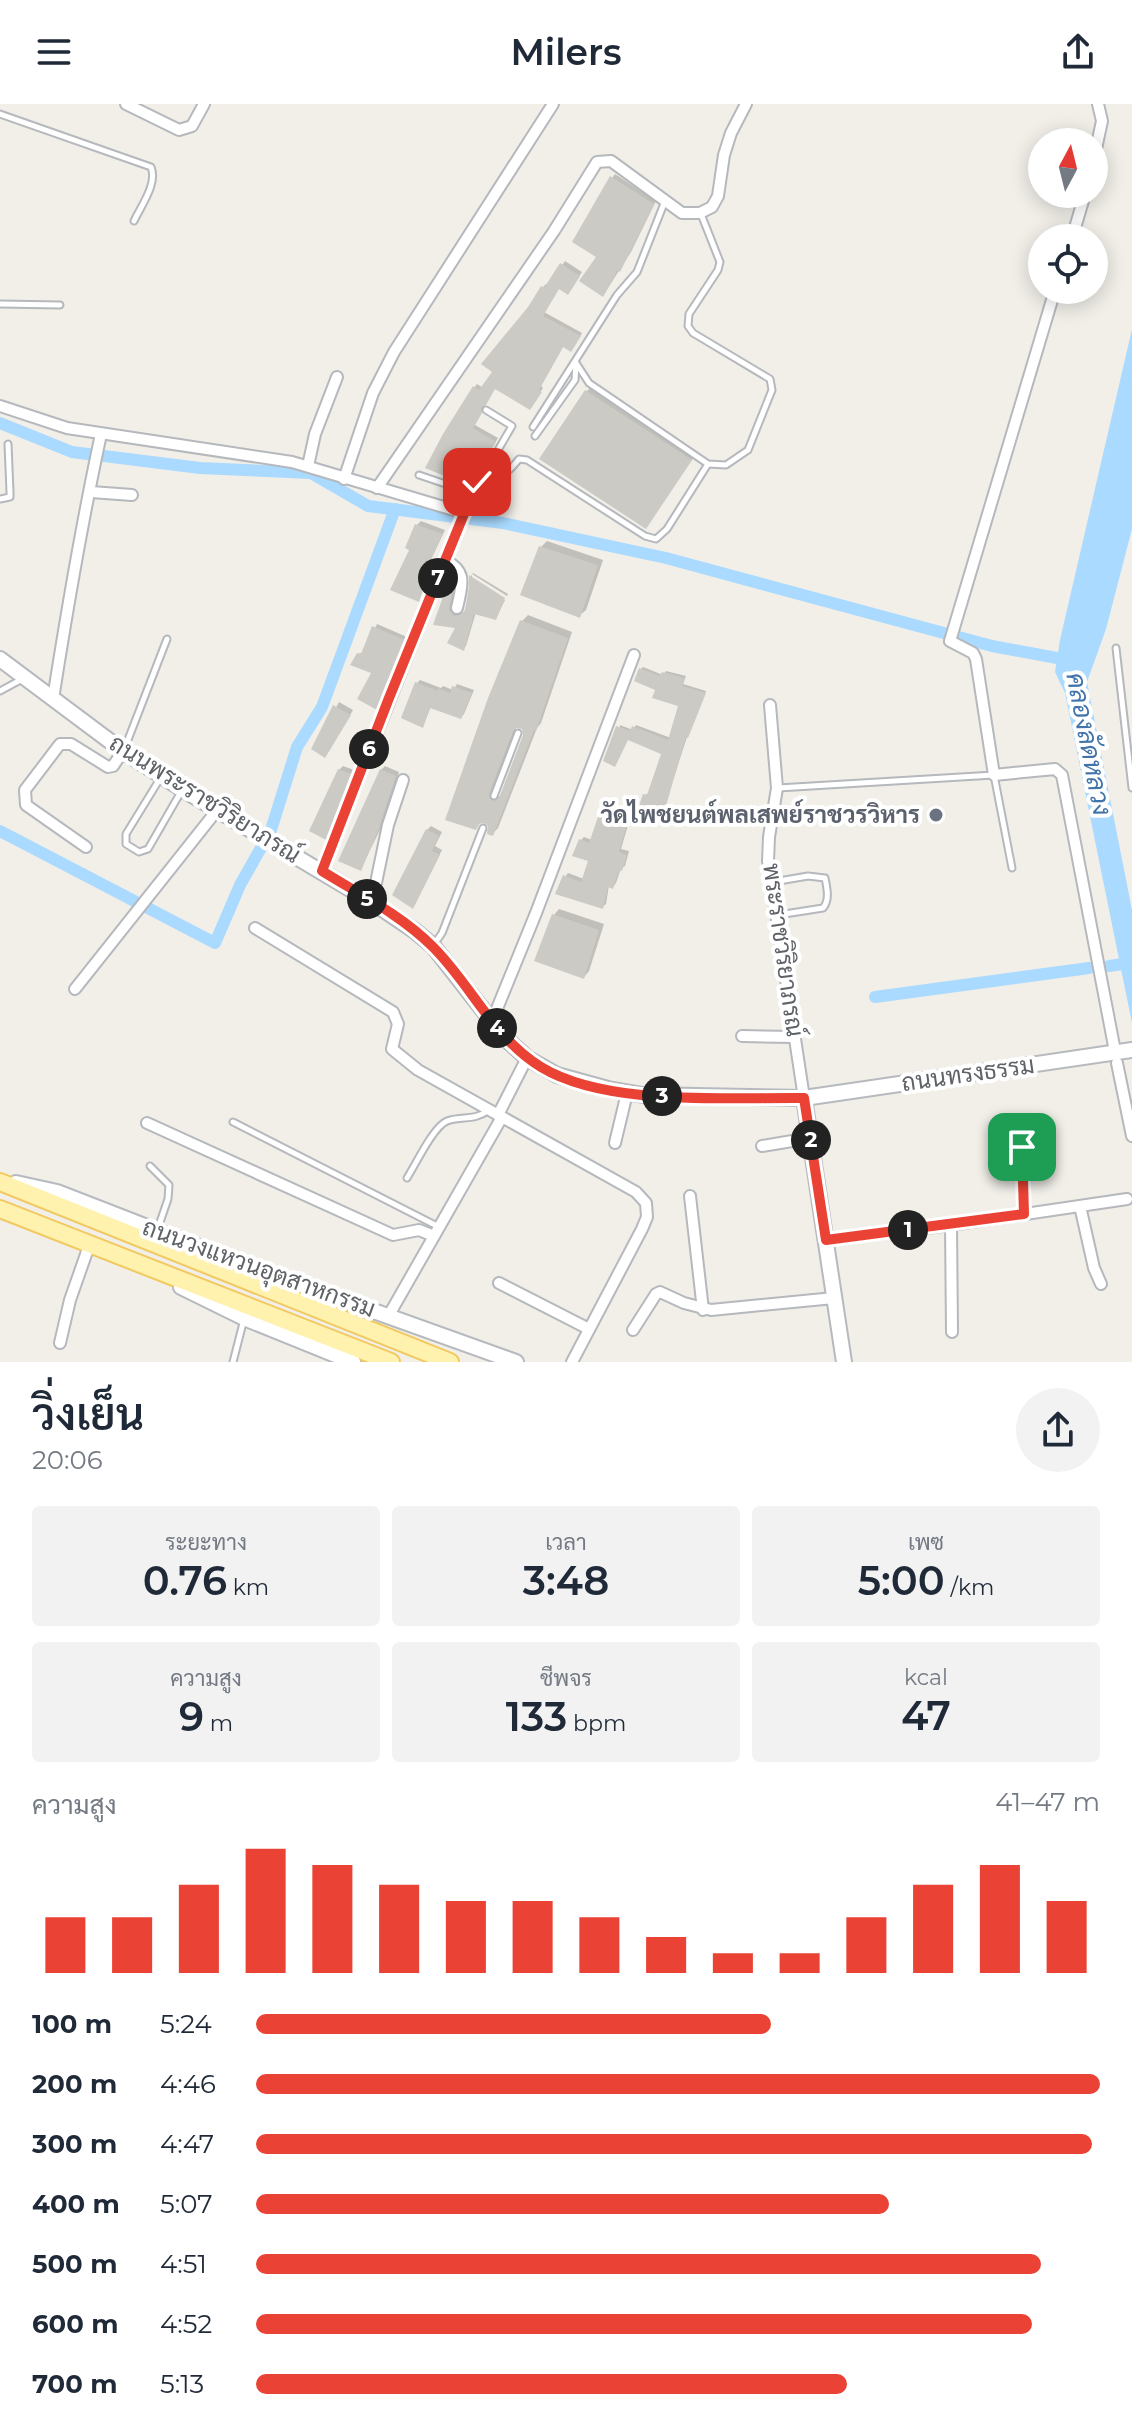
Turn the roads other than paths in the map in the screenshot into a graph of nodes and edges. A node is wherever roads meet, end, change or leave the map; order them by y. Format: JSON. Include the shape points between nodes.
{"nodes":[{"id":1,"x":126,"y":104,"type":"edge"},
{"id":2,"x":204,"y":104,"type":"edge"},
{"id":3,"x":553,"y":104,"type":"edge"},
{"id":4,"x":746,"y":104,"type":"edge"},
{"id":5,"x":1098,"y":104,"type":"edge"},
{"id":6,"x":0,"y":114,"type":"edge"},
{"id":7,"x":1100,"y":128,"type":"edge"},
{"id":8,"x":665,"y":201,"type":"junction"},
{"id":9,"x":700,"y":213,"type":"junction"},
{"id":10,"x":134,"y":221,"type":"dead end"},
{"id":11,"x":0,"y":304,"type":"edge"},
{"id":12,"x":1051,"y":304,"type":"edge"},
{"id":13,"x":60,"y":305,"type":"dead end"},
{"id":14,"x":576,"y":363,"type":"junction"},
{"id":15,"x":337,"y":377,"type":"dead end"},
{"id":16,"x":0,"y":406,"type":"edge"},
{"id":17,"x":486,"y":410,"type":"dead end"},
{"id":18,"x":533,"y":427,"type":"dead end"},
{"id":19,"x":535,"y":436,"type":"dead end"},
{"id":20,"x":100,"y":440,"type":"junction"},
{"id":21,"x":8,"y":444,"type":"dead end"},
{"id":22,"x":708,"y":464,"type":"junction"},
{"id":23,"x":308,"y":466,"type":"junction"},
{"id":24,"x":484,"y":474,"type":"junction"},
{"id":25,"x":419,"y":475,"type":"dead end"},
{"id":26,"x":344,"y":479,"type":"junction"},
{"id":27,"x":377,"y":488,"type":"junction"},
{"id":28,"x":91,"y":492,"type":"junction"},
{"id":29,"x":472,"y":493,"type":"junction"},
{"id":30,"x":132,"y":495,"type":"dead end"},
{"id":31,"x":0,"y":499,"type":"edge"},
{"id":32,"x":464,"y":515,"type":"junction"},
{"id":33,"x":445,"y":560,"type":"junction"},
{"id":34,"x":457,"y":608,"type":"dead end"},
{"id":35,"x":167,"y":639,"type":"dead end"},
{"id":36,"x":1116,"y":648,"type":"dead end"},
{"id":37,"x":634,"y":655,"type":"dead end"},
{"id":38,"x":0,"y":659,"type":"edge"},
{"id":39,"x":25,"y":677,"type":"junction"},
{"id":40,"x":0,"y":691,"type":"edge"},
{"id":41,"x":53,"y":699,"type":"junction"},
{"id":42,"x":770,"y":705,"type":"dead end"},
{"id":43,"x":518,"y":733,"type":"dead end"},
{"id":44,"x":123,"y":751,"type":"junction"},
{"id":45,"x":161,"y":775,"type":"junction"},
{"id":46,"x":994,"y":775,"type":"junction"},
{"id":47,"x":403,"y":780,"type":"dead end"},
{"id":48,"x":777,"y":788,"type":"junction"},
{"id":49,"x":1132,"y":788,"type":"edge"},
{"id":50,"x":182,"y":789,"type":"junction"},
{"id":51,"x":494,"y":796,"type":"dead end"},
{"id":52,"x":218,"y":809,"type":"junction"},
{"id":53,"x":483,"y":828,"type":"dead end"},
{"id":54,"x":86,"y":847,"type":"dead end"},
{"id":55,"x":1012,"y":868,"type":"dead end"},
{"id":56,"x":322,"y":871,"type":"junction"},
{"id":57,"x":771,"y":882,"type":"junction"},
{"id":58,"x":372,"y":902,"type":"junction"},
{"id":59,"x":777,"y":915,"type":"junction"},
{"id":60,"x":255,"y":928,"type":"dead end"},
{"id":61,"x":433,"y":946,"type":"junction"},
{"id":62,"x":75,"y":989,"type":"dead end"},
{"id":63,"x":492,"y":1021,"type":"junction"},
{"id":64,"x":742,"y":1036,"type":"dead end"},
{"id":65,"x":795,"y":1037,"type":"junction"},
{"id":66,"x":1121,"y":1053,"type":"edge"},
{"id":67,"x":527,"y":1058,"type":"junction"},
{"id":68,"x":627,"y":1093,"type":"junction"},
{"id":69,"x":804,"y":1098,"type":"junction"},
{"id":70,"x":497,"y":1114,"type":"junction"},
{"id":71,"x":233,"y":1122,"type":"dead end"},
{"id":72,"x":147,"y":1123,"type":"dead end"},
{"id":73,"x":1132,"y":1136,"type":"edge"},
{"id":74,"x":810,"y":1138,"type":"junction"},
{"id":75,"x":615,"y":1143,"type":"dead end"},
{"id":76,"x":762,"y":1146,"type":"dead end"},
{"id":77,"x":1022,"y":1147,"type":"dead end"},
{"id":78,"x":150,"y":1166,"type":"dead end"},
{"id":79,"x":407,"y":1178,"type":"dead end"},
{"id":80,"x":0,"y":1181,"type":"edge"},
{"id":81,"x":690,"y":1196,"type":"dead end"},
{"id":82,"x":1127,"y":1199,"type":"dead end"},
{"id":83,"x":1080,"y":1206,"type":"junction"},
{"id":84,"x":0,"y":1209,"type":"edge"},
{"id":85,"x":1024,"y":1214,"type":"junction"},
{"id":86,"x":951,"y":1225,"type":"junction"},
{"id":87,"x":157,"y":1232,"type":"junction"},
{"id":88,"x":437,"y":1232,"type":"junction"},
{"id":89,"x":826,"y":1240,"type":"junction"},
{"id":90,"x":97,"y":1246,"type":"junction"},
{"id":91,"x":499,"y":1283,"type":"dead end"},
{"id":92,"x":1101,"y":1284,"type":"dead end"},
{"id":93,"x":834,"y":1298,"type":"junction"},
{"id":94,"x":703,"y":1310,"type":"junction"},
{"id":95,"x":389,"y":1315,"type":"junction"},
{"id":96,"x":244,"y":1318,"type":"junction"},
{"id":97,"x":589,"y":1329,"type":"junction"},
{"id":98,"x":633,"y":1330,"type":"dead end"},
{"id":99,"x":952,"y":1332,"type":"dead end"},
{"id":100,"x":60,"y":1343,"type":"dead end"},
{"id":101,"x":233,"y":1362,"type":"edge"},
{"id":102,"x":353,"y":1362,"type":"edge"},
{"id":103,"x":391,"y":1362,"type":"edge"},
{"id":104,"x":450,"y":1362,"type":"edge"},
{"id":105,"x":516,"y":1362,"type":"edge"},
{"id":106,"x":572,"y":1362,"type":"edge"},
{"id":107,"x":844,"y":1362,"type":"edge"}],
"edges":[{"from":1,"to":2,"type":"street","via":[[179,130],[192,126]]},
{"from":3,"to":26,"type":"street","via":[[394,352],[373,393]]},
{"from":4,"to":9,"type":"street","via":[[724,155],[718,196]]},
{"from":5,"to":7,"type":"street"},
{"from":6,"to":10,"type":"lane","via":[[151,167],[151,185]]},
{"from":8,"to":9,"type":"street","via":[[682,213]]},
{"from":8,"to":14,"type":"lane","via":[[637,272]]},
{"from":8,"to":27,"type":"street","via":[[611,161],[597,162]]},
{"from":9,"to":22,"type":"lane","via":[[720,262],[689,314],[688,326],[770,379],[772,390],[748,450],[726,465]]},
{"from":11,"to":13,"type":"lane"},
{"from":12,"to":46,"type":"street","via":[[950,636],[976,659]]},
{"from":14,"to":18,"type":"lane"},
{"from":14,"to":19,"type":"lane","via":[[575,380]]},
{"from":14,"to":22,"type":"lane","via":[[589,383]]},
{"from":15,"to":23,"type":"street"},
{"from":16,"to":20,"type":"street"},
{"from":17,"to":24,"type":"lane","via":[[512,426]]},
{"from":20,"to":23,"type":"street","via":[[271,457]]},
{"from":20,"to":28,"type":"street"},
{"from":21,"to":31,"type":"lane","via":[[10,497]]},
{"from":22,"to":24,"type":"lane","via":[[656,539],[527,460],[519,459],[506,474]]},
{"from":23,"to":26,"type":"street"},
{"from":24,"to":29,"type":"lane"},
{"from":25,"to":29,"type":"lane"},
{"from":26,"to":27,"type":"street"},
{"from":27,"to":32,"type":"street"},
{"from":28,"to":30,"type":"street"},
{"from":28,"to":41,"type":"street","via":[[76,548]]},
{"from":29,"to":32,"type":"lane"},
{"from":32,"to":33,"type":"street"},
{"from":33,"to":34,"type":"street","via":[[460,573]]},
{"from":33,"to":56,"type":"street"},
{"from":35,"to":44,"type":"lane"},
{"from":36,"to":49,"type":"lane"},
{"from":37,"to":63,"type":"street"},
{"from":38,"to":39,"type":"main road","name":"ถนนพระราชวิริยาภรณ์"},
{"from":39,"to":40,"type":"lane"},
{"from":39,"to":41,"type":"main road","name":"ถนนพระราชวิริยาภรณ์"},
{"from":41,"to":44,"type":"main road","name":"ถนนพระราชวิริยาภรณ์"},
{"from":42,"to":48,"type":"street","name":"พระราชวิริยาภรณ์"},
{"from":43,"to":51,"type":"lane"},
{"from":44,"to":45,"type":"main road","name":"ถนนพระราชวิริยาภรณ์"},
{"from":44,"to":54,"type":"street","via":[[108,767],[71,744],[60,744],[25,790],[26,805]]},
{"from":45,"to":50,"type":"main road","name":"ถนนพระราชวิริยาภรณ์"},
{"from":45,"to":50,"type":"lane","via":[[126,834],[126,844],[139,852],[148,849]]},
{"from":46,"to":48,"type":"lane"},
{"from":46,"to":55,"type":"lane"},
{"from":46,"to":66,"type":"street","via":[[1055,769],[1062,775]]},
{"from":47,"to":58,"type":"street"},
{"from":48,"to":57,"type":"street","name":"พระราชวิริยาภรณ์","via":[[769,837]]},
{"from":50,"to":52,"type":"main road","name":"ถนนพระราชวิริยาภรณ์"},
{"from":52,"to":56,"type":"main road","name":"ถนนพระราชวิริยาภรณ์"},
{"from":52,"to":62,"type":"street"},
{"from":53,"to":61,"type":"lane"},
{"from":56,"to":58,"type":"main road","name":"ถนนพระราชวิริยาภรณ์"},
{"from":57,"to":59,"type":"street","name":"พระราชวิริยาภรณ์"},
{"from":57,"to":59,"type":"lane","via":[[825,878],[823,908]]},
{"from":58,"to":61,"type":"main road","name":"ถนนพระราชวิริยาภรณ์"},
{"from":59,"to":65,"type":"street","name":"พระราชวิริยาภรณ์"},
{"from":60,"to":70,"type":"street","via":[[393,1012],[398,1024],[391,1045],[398,1055]]},
{"from":61,"to":63,"type":"main road","name":"ถนนพระราชวิริยาภรณ์"},
{"from":63,"to":67,"type":"main road","name":"ถนนพระราชวิริยาภรณ์"},
{"from":64,"to":65,"type":"street"},
{"from":65,"to":69,"type":"street","name":"พระราชวิริยาภรณ์"},
{"from":66,"to":69,"type":"main road","name":"ถนนทรงธรรม"},
{"from":66,"to":73,"type":"street"},
{"from":67,"to":68,"type":"main road","name":"ถนนพระราชวิริยาภรณ์","via":[[557,1075]]},
{"from":67,"to":70,"type":"street"},
{"from":68,"to":69,"type":"main road","name":"ถนนพระราชวิริยาภรณ์"},
{"from":68,"to":75,"type":"street"},
{"from":69,"to":74,"type":"main road"},
{"from":70,"to":79,"type":"lane","via":[[447,1121],[437,1128]]},
{"from":70,"to":88,"type":"street"},
{"from":70,"to":97,"type":"street","via":[[636,1192],[646,1203],[642,1229]]},
{"from":71,"to":88,"type":"lane"},
{"from":72,"to":88,"type":"street","via":[[393,1235]]},
{"from":74,"to":76,"type":"street"},
{"from":74,"to":89,"type":"main road"},
{"from":77,"to":85,"type":"street"},
{"from":78,"to":87,"type":"lane","via":[[169,1185]]},
{"from":80,"to":87,"type":"main road","name":"ถนนวงแหวนอุตสาหกรรม","via":[[57,1192]]},
{"from":80,"to":104,"type":"main road","name":"ถนนวงแหวนอุตสาหกรรม"},
{"from":81,"to":94,"type":"street"},
{"from":82,"to":83,"type":"street"},
{"from":83,"to":85,"type":"street"},
{"from":83,"to":92,"type":"street"},
{"from":84,"to":90,"type":"main road","name":"ถนนวงแหวนอุตสาหกรรม"},
{"from":85,"to":86,"type":"street"},
{"from":86,"to":89,"type":"street"},
{"from":86,"to":99,"type":"street"},
{"from":87,"to":95,"type":"main road","name":"ถนนวงแหวนอุตสาหกรรม"},
{"from":88,"to":95,"type":"street"},
{"from":89,"to":93,"type":"main road"},
{"from":90,"to":96,"type":"main road","name":"ถนนวงแหวนอุตสาหกรรม"},
{"from":90,"to":100,"type":"street","via":[[70,1300]]},
{"from":90,"to":103,"type":"main road","name":"ถนนวงแหวนอุตสาหกรรม"},
{"from":91,"to":97,"type":"street"},
{"from":93,"to":94,"type":"street"},
{"from":93,"to":107,"type":"main road"},
{"from":94,"to":98,"type":"street","via":[[660,1292]]},
{"from":95,"to":105,"type":"main road","name":"ถนนวงแหวนอุตสาหกรรม"},
{"from":96,"to":101,"type":"lane"},
{"from":96,"to":102,"type":"main road","name":"ถนนวงแหวนอุตสาหกรรม"},
{"from":97,"to":106,"type":"street"}]}
